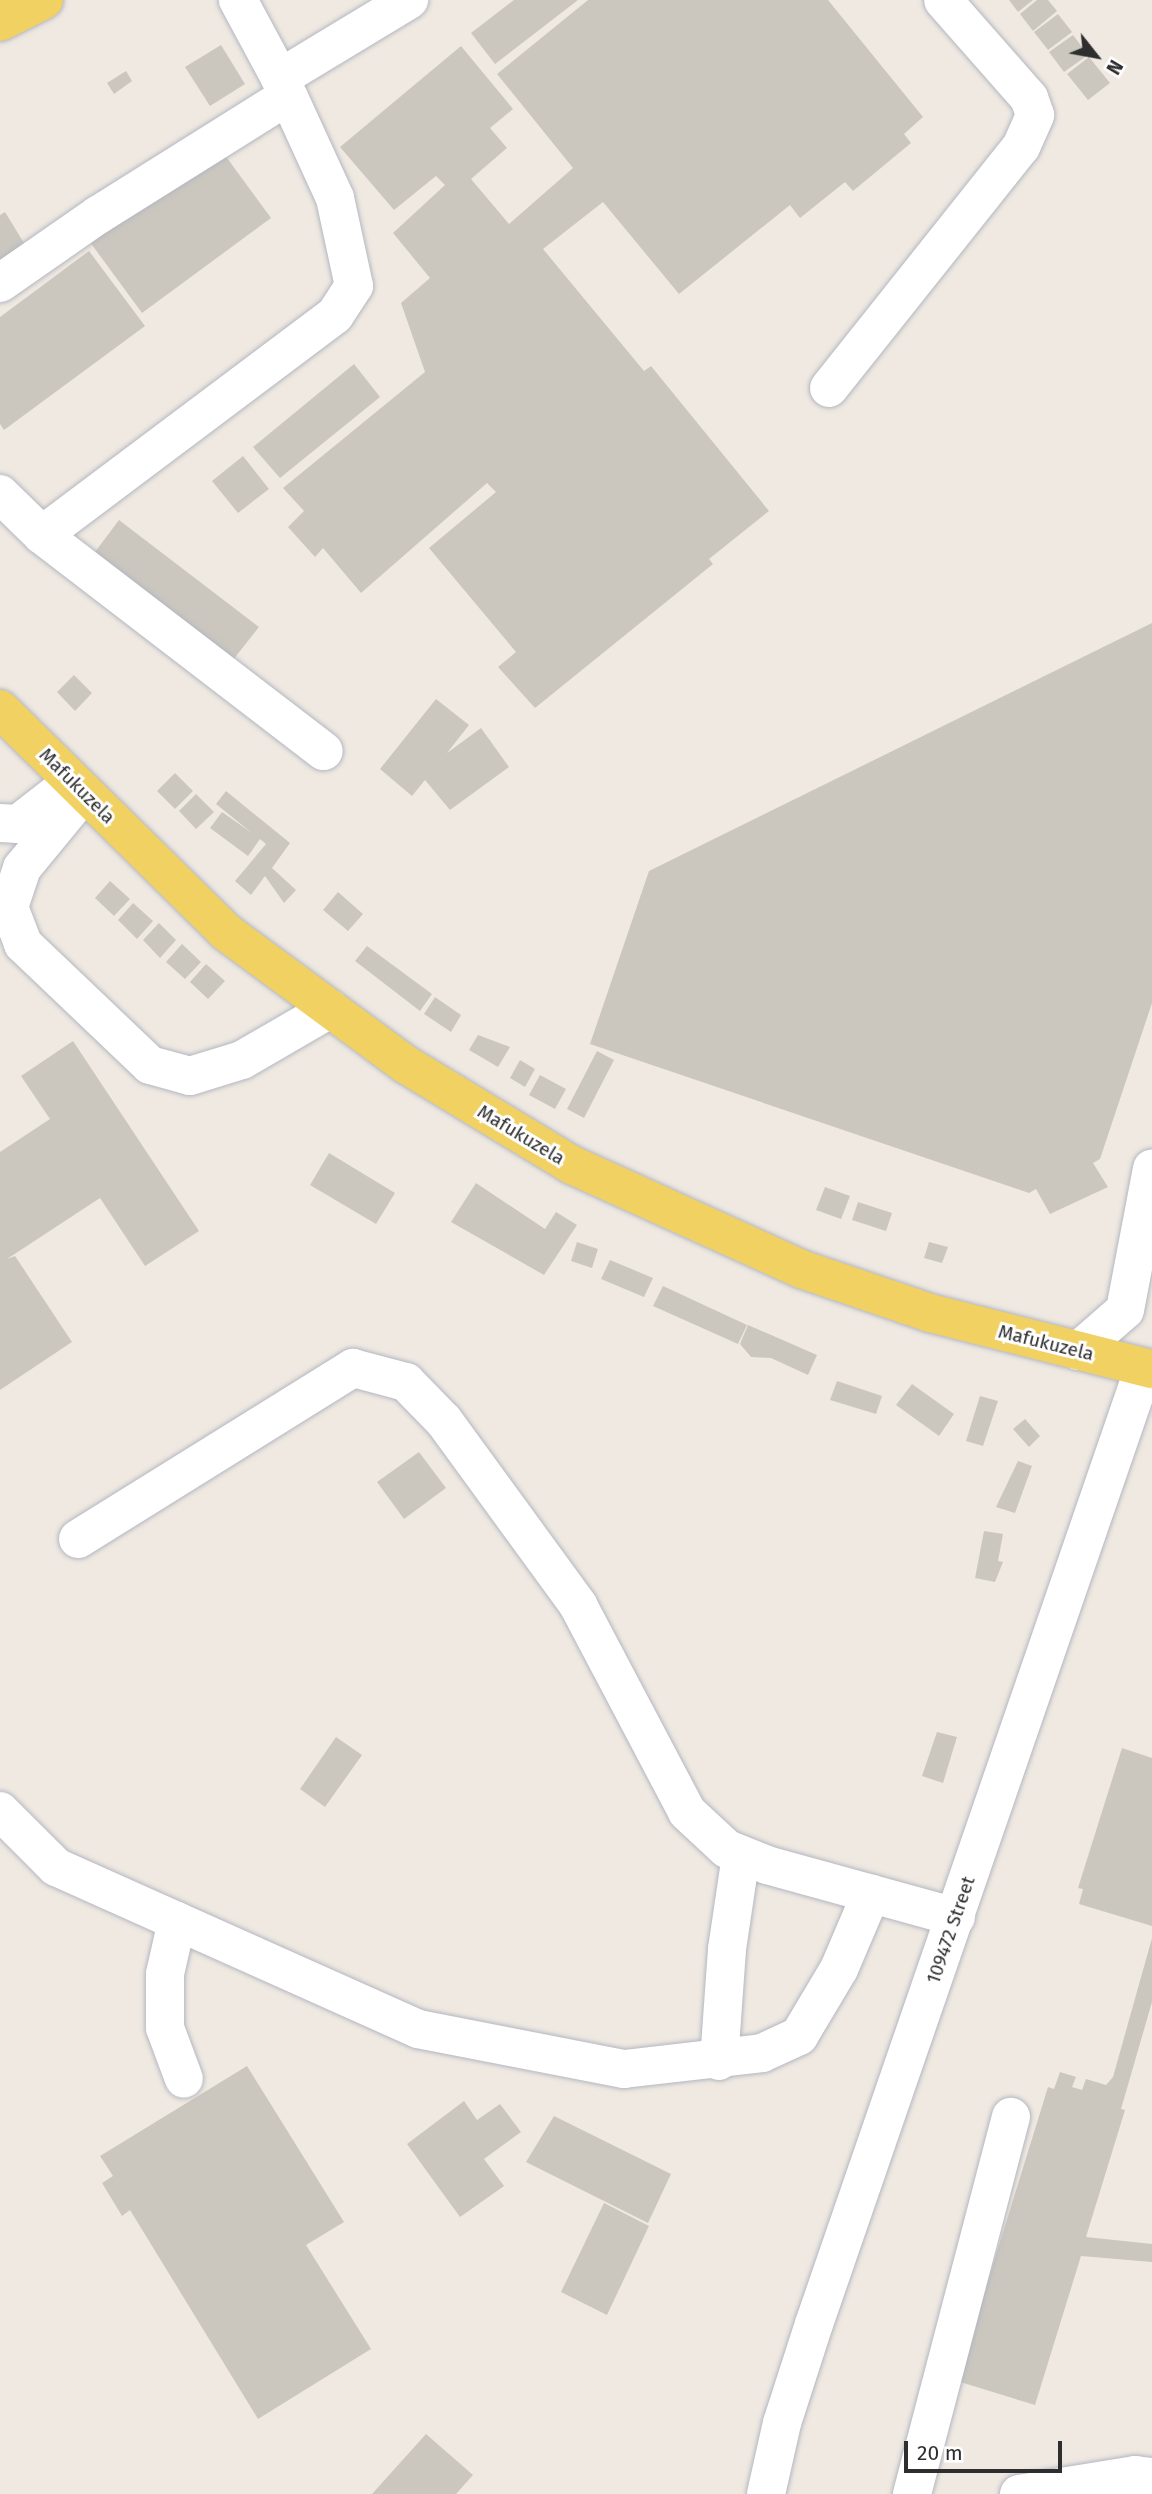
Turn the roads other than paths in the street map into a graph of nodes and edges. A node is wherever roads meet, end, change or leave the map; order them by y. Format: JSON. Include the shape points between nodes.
{"nodes":[{"id":1,"x":44,"y":0,"type":"edge"},
{"id":2,"x":238,"y":0,"type":"edge"},
{"id":3,"x":409,"y":0,"type":"edge"},
{"id":4,"x":943,"y":0,"type":"edge"},
{"id":5,"x":0,"y":22,"type":"edge"},
{"id":6,"x":284,"y":87,"type":"junction"},
{"id":7,"x":0,"y":283,"type":"edge"},
{"id":8,"x":829,"y":388,"type":"dead end"},
{"id":9,"x":0,"y":494,"type":"edge"},
{"id":10,"x":42,"y":536,"type":"junction"},
{"id":11,"x":0,"y":709,"type":"edge"},
{"id":12,"x":324,"y":751,"type":"dead end"},
{"id":13,"x":78,"y":788,"type":"junction"},
{"id":14,"x":0,"y":823,"type":"edge"},
{"id":15,"x":330,"y":1009,"type":"junction"},
{"id":16,"x":1152,"y":1169,"type":"edge"},
{"id":17,"x":1078,"y":1351,"type":"junction"},
{"id":18,"x":1148,"y":1368,"type":"edge"},
{"id":19,"x":78,"y":1539,"type":"dead end"},
{"id":20,"x":0,"y":1811,"type":"edge"},
{"id":21,"x":741,"y":1855,"type":"junction"},
{"id":22,"x":871,"y":1894,"type":"junction"},
{"id":23,"x":956,"y":1917,"type":"junction"},
{"id":24,"x":177,"y":1921,"type":"junction"},
{"id":25,"x":719,"y":2061,"type":"junction"},
{"id":26,"x":184,"y":2079,"type":"dead end"},
{"id":27,"x":1011,"y":2117,"type":"dead end"},
{"id":28,"x":1152,"y":2477,"type":"edge"},
{"id":29,"x":766,"y":2494,"type":"edge"},
{"id":30,"x":912,"y":2494,"type":"edge"},
{"id":31,"x":1019,"y":2494,"type":"edge"}],
"edges":[{"from":1,"to":5,"type":"main road"},
{"from":2,"to":6,"type":"street"},
{"from":3,"to":6,"type":"street"},
{"from":4,"to":8,"type":"street","via":[[1029,99],[1035,116],[1021,147]]},
{"from":6,"to":7,"type":"street"},
{"from":6,"to":10,"type":"street","via":[[335,198],[354,286],[349,300],[316,331]]},
{"from":9,"to":10,"type":"street"},
{"from":10,"to":12,"type":"street"},
{"from":11,"to":13,"type":"main road","name":"Mafukuzela"},
{"from":13,"to":14,"type":"street","via":[[18,824]]},
{"from":13,"to":15,"type":"main road","name":"Mafukuzela","via":[[226,932]]},
{"from":13,"to":15,"type":"street","via":[[22,868],[9,907],[23,944],[150,1065],[190,1076],[242,1060]]},
{"from":15,"to":17,"type":"main road","name":"Mafukuzela","via":[[405,1064],[572,1165],[686,1218],[802,1269],[917,1309]]},
{"from":16,"to":17,"type":"street","via":[[1125,1310]]},
{"from":17,"to":18,"type":"main road","name":"Mafukuzela"},
{"from":18,"to":23,"type":"street","name":"109472 Street"},
{"from":19,"to":21,"type":"street","via":[[353,1368],[406,1382],[444,1421],[578,1605],[687,1812],[727,1849]]},
{"from":20,"to":24,"type":"street","via":[[56,1867]]},
{"from":21,"to":22,"type":"street"},
{"from":21,"to":25,"type":"street","via":[[727,1949]]},
{"from":22,"to":23,"type":"street"},
{"from":22,"to":25,"type":"street","via":[[839,1969],[799,2036],[762,2053]]},
{"from":23,"to":29,"type":"street","name":"109472 Street","via":[[814,2324],[782,2423]]},
{"from":24,"to":25,"type":"street","via":[[418,2029],[624,2069]]},
{"from":24,"to":26,"type":"street","via":[[165,1974],[165,2028]]},
{"from":27,"to":30,"type":"street"},
{"from":28,"to":31,"type":"street","via":[[1135,2475]]}]}
